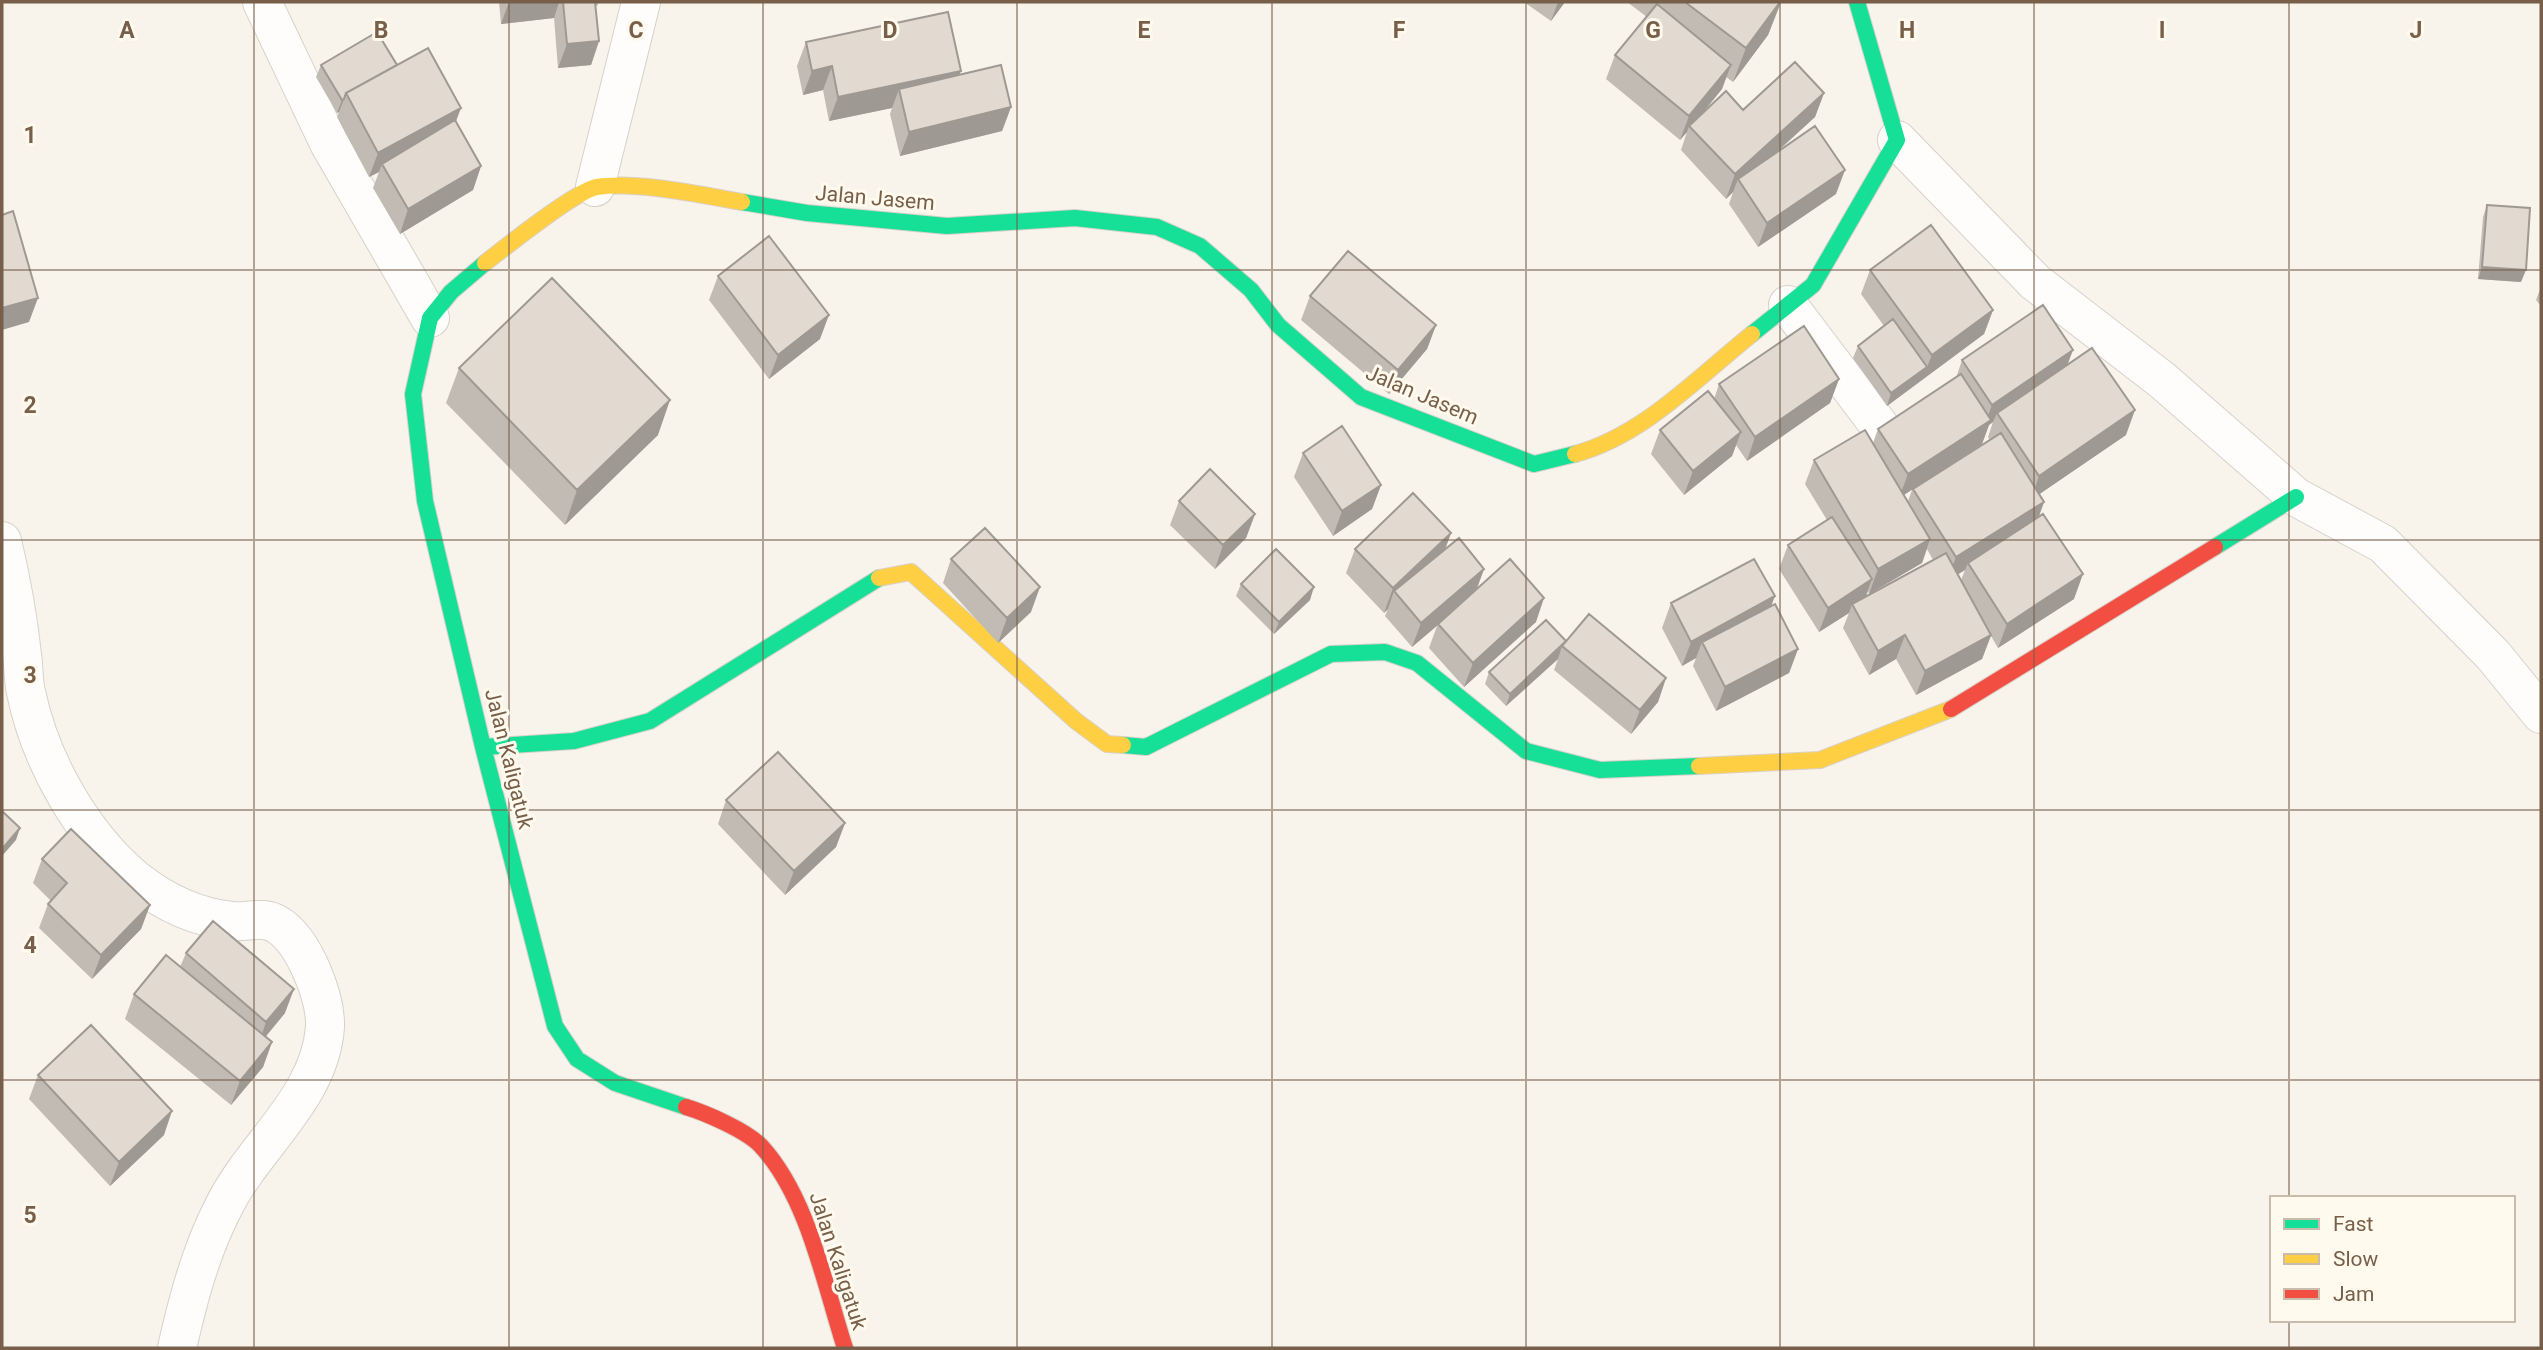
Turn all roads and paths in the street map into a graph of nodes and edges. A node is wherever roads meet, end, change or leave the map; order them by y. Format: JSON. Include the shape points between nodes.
{"nodes":[{"id":1,"x":262,"y":2,"type":"edge"},
{"id":2,"x":611,"y":2,"type":"edge"},
{"id":3,"x":641,"y":2,"type":"edge"},
{"id":4,"x":1857,"y":2,"type":"edge"},
{"id":5,"x":622,"y":78,"type":"junction"},
{"id":6,"x":1897,"y":141,"type":"junction"},
{"id":7,"x":595,"y":187,"type":"junction"},
{"id":8,"x":1788,"y":305,"type":"junction"},
{"id":9,"x":430,"y":318,"type":"junction"},
{"id":10,"x":1884,"y":432,"type":"edge"},
{"id":11,"x":2296,"y":497,"type":"junction"},
{"id":12,"x":2,"y":541,"type":"edge"},
{"id":13,"x":2541,"y":714,"type":"edge"},
{"id":14,"x":483,"y":747,"type":"junction"},
{"id":15,"x":177,"y":1348,"type":"edge"},
{"id":16,"x":845,"y":1348,"type":"edge"}],
"edges":[{"from":1,"to":9,"type":"street","via":[[329,143]]},
{"from":2,"to":5,"type":"street"},
{"from":3,"to":5,"type":"street"},
{"from":4,"to":6,"type":"street"},
{"from":5,"to":7,"type":"street"},
{"from":6,"to":8,"type":"street","name":"Jalan Jasem","via":[[1813,285]]},
{"from":6,"to":11,"type":"street","via":[[2035,282],[2162,380]]},
{"from":7,"to":8,"type":"street","name":"Jalan Jasem","via":[[663,189],[807,213],[947,226],[1075,218],[1157,227],[1200,246],[1251,290],[1278,325],[1360,397],[1534,464],[1597,448],[1639,425]]},
{"from":7,"to":9,"type":"street","name":"Jalan Kaligatuk","via":[[519,235],[451,292]]},
{"from":8,"to":10,"type":"street"},
{"from":9,"to":14,"type":"street","name":"Jalan Kaligatuk","via":[[413,394],[425,501]]},
{"from":11,"to":13,"type":"street","via":[[2383,544],[2493,655]]},
{"from":11,"to":14,"type":"street","via":[[1945,713],[1820,760],[1600,770],[1563,762],[1526,751],[1417,663],[1385,652],[1331,654],[1146,747],[1107,744],[911,572],[884,576],[859,588],[650,721],[574,741]]},
{"from":12,"to":15,"type":"street","via":[[13,585],[30,713],[54,772],[94,837],[136,880],[184,911],[234,922],[259,919],[277,924],[293,939],[317,981],[325,1025],[308,1088],[244,1171],[223,1208],[193,1279]]},
{"from":14,"to":16,"type":"street","name":"Jalan Kaligatuk","via":[[555,1026],[577,1059],[615,1083],[705,1113],[761,1144],[793,1190]]}]}
